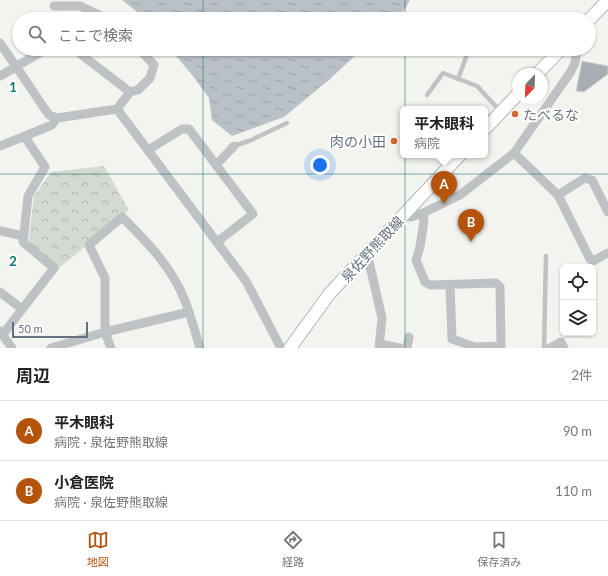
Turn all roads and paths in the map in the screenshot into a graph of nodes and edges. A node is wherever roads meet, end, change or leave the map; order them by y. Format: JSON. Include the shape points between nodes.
{"nodes":[{"id":1,"x":608,"y":0,"type":"edge"},
{"id":2,"x":54,"y":6,"type":"dead end"},
{"id":3,"x":93,"y":12,"type":"edge"},
{"id":4,"x":596,"y":13,"type":"edge"},
{"id":5,"x":0,"y":43,"type":"edge"},
{"id":6,"x":33,"y":56,"type":"edge"},
{"id":7,"x":83,"y":56,"type":"edge"},
{"id":8,"x":146,"y":56,"type":"edge"},
{"id":9,"x":466,"y":56,"type":"edge"},
{"id":10,"x":554,"y":56,"type":"edge"},
{"id":11,"x":576,"y":56,"type":"edge"},
{"id":12,"x":15,"y":66,"type":"junction"},
{"id":13,"x":543,"y":68,"type":"edge"},
{"id":14,"x":0,"y":76,"type":"edge"},
{"id":15,"x":458,"y":79,"type":"junction"},
{"id":16,"x":130,"y":92,"type":"junction"},
{"id":17,"x":427,"y":95,"type":"dead end"},
{"id":18,"x":512,"y":100,"type":"edge"},
{"id":19,"x":118,"y":109,"type":"junction"},
{"id":20,"x":501,"y":112,"type":"junction"},
{"id":21,"x":57,"y":118,"type":"junction"},
{"id":22,"x":287,"y":123,"type":"dead end"},
{"id":23,"x":488,"y":126,"type":"edge"},
{"id":24,"x":25,"y":137,"type":"junction"},
{"id":25,"x":0,"y":146,"type":"edge"},
{"id":26,"x":234,"y":146,"type":"joint"},
{"id":27,"x":148,"y":150,"type":"junction"},
{"id":28,"x":514,"y":153,"type":"junction"},
{"id":29,"x":457,"y":158,"type":"edge"},
{"id":30,"x":216,"y":164,"type":"junction"},
{"id":31,"x":558,"y":195,"type":"junction"},
{"id":32,"x":608,"y":212,"type":"edge"},
{"id":33,"x":423,"y":213,"type":"junction"},
{"id":34,"x":402,"y":216,"type":"junction"},
{"id":35,"x":0,"y":231,"type":"edge"},
{"id":36,"x":24,"y":236,"type":"junction"},
{"id":37,"x":217,"y":242,"type":"junction"},
{"id":38,"x":367,"y":253,"type":"junction"},
{"id":39,"x":608,"y":253,"type":"edge"},
{"id":40,"x":546,"y":256,"type":"dead end"},
{"id":41,"x":450,"y":284,"type":"junction"},
{"id":42,"x":0,"y":292,"type":"edge"},
{"id":43,"x":22,"y":309,"type":"junction"},
{"id":44,"x":188,"y":312,"type":"junction"},
{"id":45,"x":2,"y":332,"type":"edge"},
{"id":46,"x":105,"y":332,"type":"junction"},
{"id":47,"x":409,"y":337,"type":"dead end"},
{"id":48,"x":380,"y":346,"type":"edge"},
{"id":49,"x":9,"y":347,"type":"edge"},
{"id":50,"x":51,"y":348,"type":"edge"},
{"id":51,"x":111,"y":348,"type":"edge"},
{"id":52,"x":200,"y":348,"type":"edge"},
{"id":53,"x":281,"y":348,"type":"edge"},
{"id":54,"x":290,"y":348,"type":"edge"},
{"id":55,"x":400,"y":348,"type":"edge"},
{"id":56,"x":407,"y":348,"type":"edge"},
{"id":57,"x":544,"y":348,"type":"edge"},
{"id":58,"x":550,"y":348,"type":"edge"},
{"id":59,"x":564,"y":348,"type":"edge"}],
"edges":[{"from":1,"to":4,"type":"main road"},
{"from":2,"to":3,"type":"street","via":[[80,6]]},
{"from":5,"to":12,"type":"street"},
{"from":6,"to":12,"type":"street"},
{"from":7,"to":16,"type":"street"},
{"from":8,"to":16,"type":"street","via":[[154,65],[150,78],[138,90]]},
{"from":9,"to":15,"type":"lane"},
{"from":10,"to":13,"type":"main road"},
{"from":11,"to":28,"type":"street","via":[[570,73]]},
{"from":12,"to":14,"type":"street"},
{"from":12,"to":21,"type":"street","via":[[49,115]]},
{"from":15,"to":17,"type":"lane","via":[[443,73]]},
{"from":15,"to":20,"type":"lane","via":[[477,86]]},
{"from":16,"to":19,"type":"street"},
{"from":18,"to":20,"type":"main road"},
{"from":19,"to":21,"type":"street"},
{"from":19,"to":27,"type":"street"},
{"from":20,"to":23,"type":"main road"},
{"from":21,"to":24,"type":"street","via":[[52,125]]},
{"from":22,"to":26,"type":"lane"},
{"from":24,"to":25,"type":"street"},
{"from":24,"to":36,"type":"street","via":[[45,167],[28,196]]},
{"from":26,"to":30,"type":"street"},
{"from":27,"to":30,"type":"street","via":[[182,129],[189,129]]},
{"from":27,"to":37,"type":"street"},
{"from":28,"to":31,"type":"street"},
{"from":28,"to":33,"type":"street","via":[[460,195]]},
{"from":29,"to":34,"type":"main road","name":"泉佐野熊取線"},
{"from":30,"to":37,"type":"street","via":[[253,214]]},
{"from":31,"to":32,"type":"street","via":[[585,178],[592,180]]},
{"from":31,"to":39,"type":"street","via":[[590,260],[593,261]]},
{"from":33,"to":34,"type":"street","via":[[411,217]]},
{"from":33,"to":41,"type":"street","via":[[417,265],[425,282],[430,285]]},
{"from":34,"to":38,"type":"main road","name":"泉佐野熊取線"},
{"from":35,"to":36,"type":"street"},
{"from":36,"to":43,"type":"street","via":[[23,242],[54,268]]},
{"from":37,"to":53,"type":"street","via":[[246,281]]},
{"from":38,"to":48,"type":"street","via":[[382,318]]},
{"from":38,"to":54,"type":"main road","name":"泉佐野熊取線","via":[[330,293]]},
{"from":40,"to":57,"type":"lane"},
{"from":41,"to":41,"type":"street","via":[[496,283],[500,287],[501,346],[475,347],[452,339]]},
{"from":42,"to":43,"type":"street"},
{"from":43,"to":45,"type":"street"},
{"from":44,"to":46,"type":"street"},
{"from":44,"to":46,"type":"street","via":[[185,300],[167,267],[122,217],[89,245],[105,278]]},
{"from":44,"to":52,"type":"street"},
{"from":45,"to":49,"type":"street"},
{"from":46,"to":50,"type":"street"},
{"from":46,"to":51,"type":"street"},
{"from":47,"to":56,"type":"street"},
{"from":48,"to":55,"type":"street"},
{"from":58,"to":59,"type":"street","via":[[561,342]]}]}
